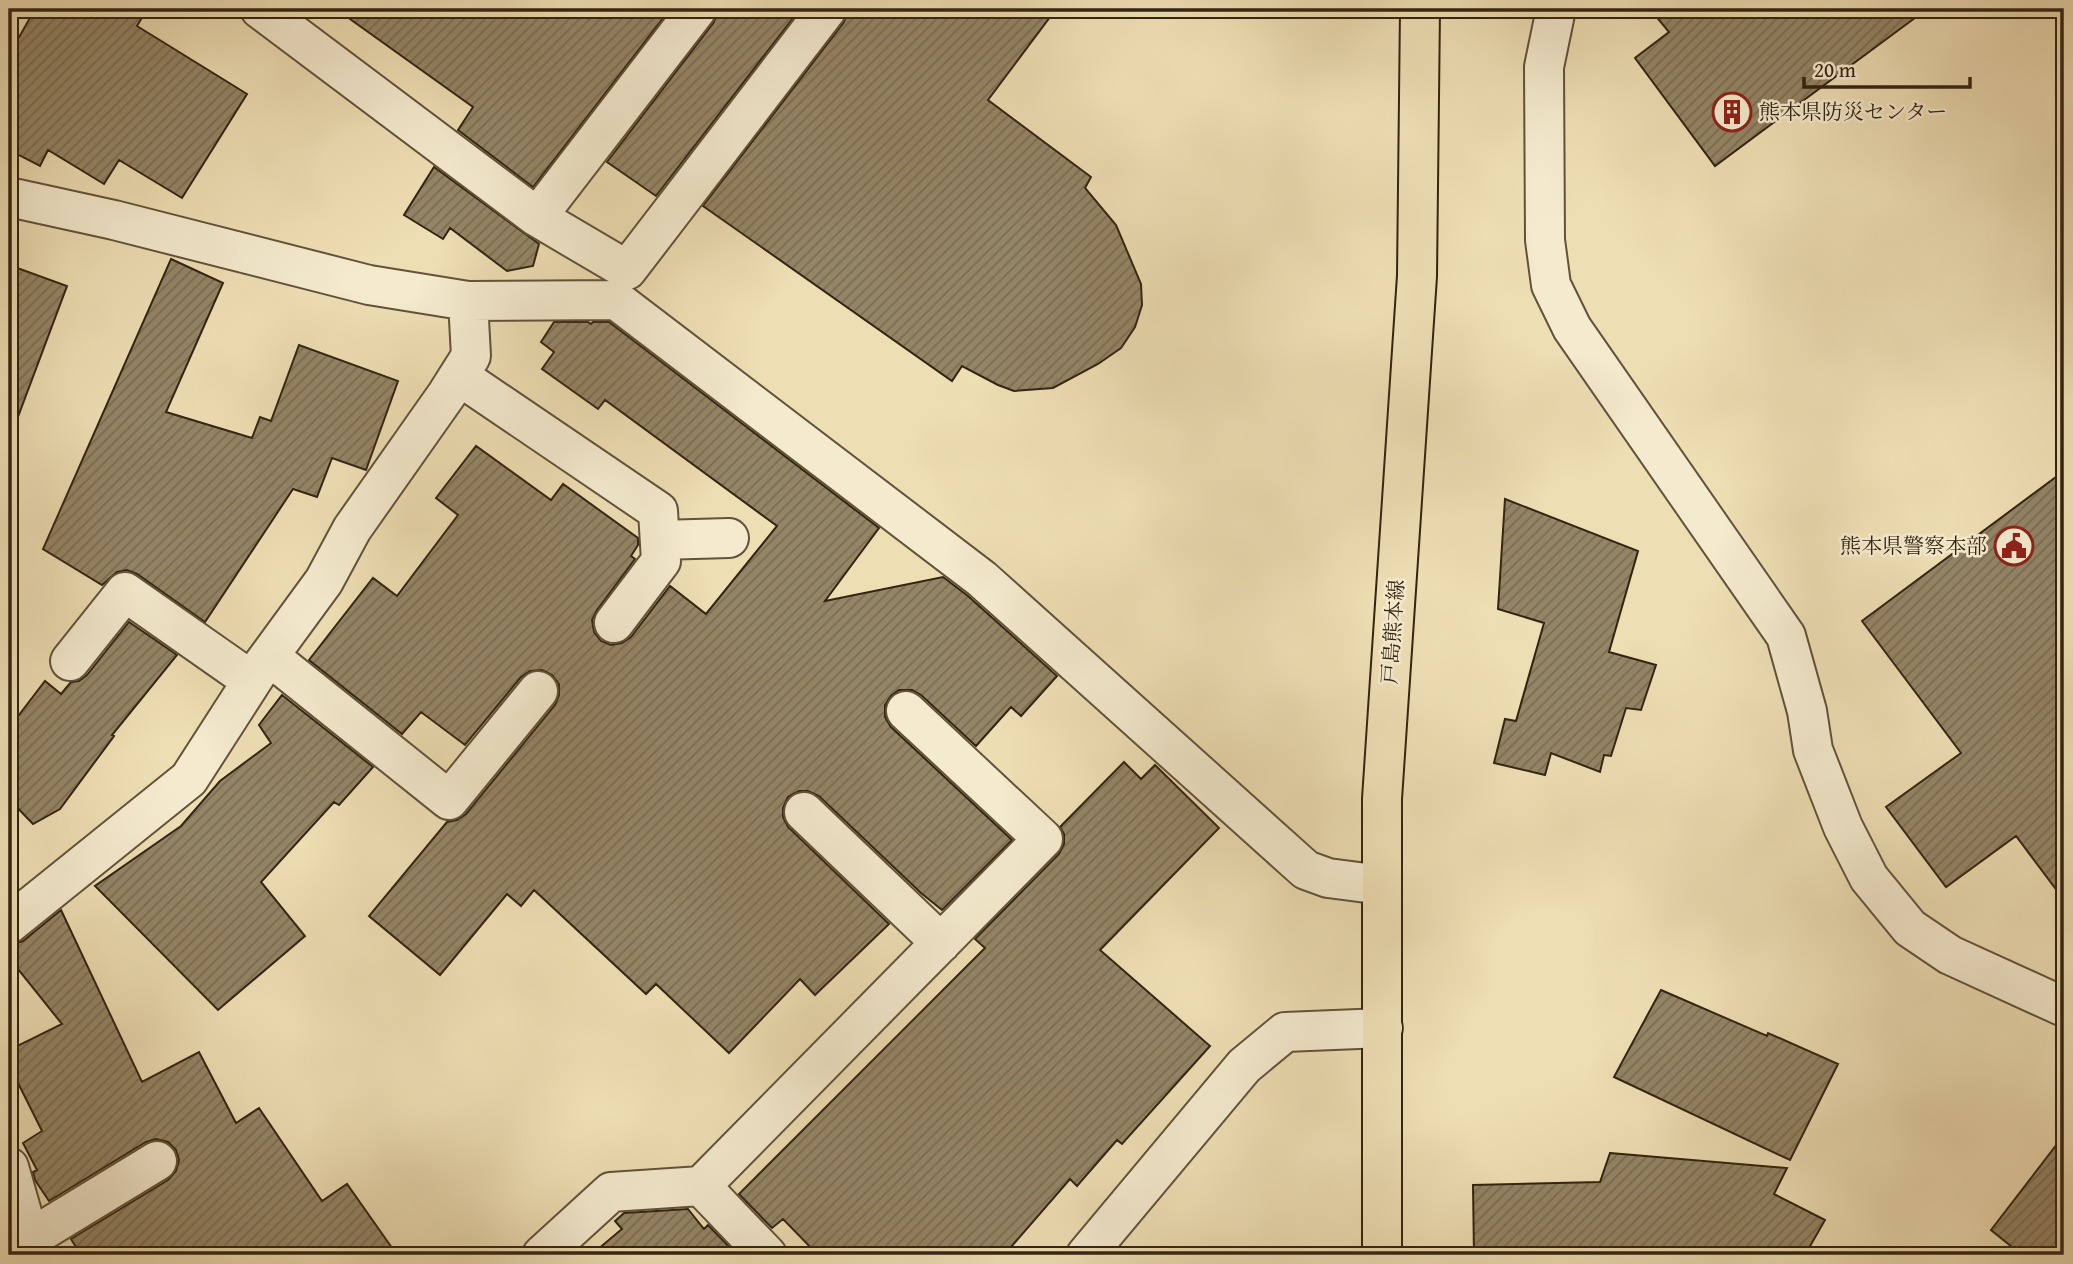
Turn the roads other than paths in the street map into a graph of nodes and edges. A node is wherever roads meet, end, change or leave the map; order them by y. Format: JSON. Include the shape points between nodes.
{"nodes":[{"id":1,"x":260,"y":9,"type":"edge"},
{"id":2,"x":697,"y":9,"type":"edge"},
{"id":3,"x":827,"y":9,"type":"edge"},
{"id":4,"x":1420,"y":9,"type":"edge"},
{"id":5,"x":1556,"y":9,"type":"edge"},
{"id":6,"x":9,"y":197,"type":"edge"},
{"id":7,"x":537,"y":217,"type":"junction"},
{"id":8,"x":468,"y":301,"type":"junction"},
{"id":9,"x":459,"y":376,"type":"junction"},
{"id":10,"x":729,"y":538,"type":"dead end"},
{"id":11,"x":660,"y":540,"type":"junction"},
{"id":12,"x":614,"y":623,"type":"dead end"},
{"id":13,"x":70,"y":661,"type":"dead end"},
{"id":14,"x":260,"y":669,"type":"junction"},
{"id":15,"x":538,"y":691,"type":"dead end"},
{"id":16,"x":906,"y":711,"type":"dead end"},
{"id":17,"x":804,"y":812,"type":"dead end"},
{"id":18,"x":1382,"y":885,"type":"junction"},
{"id":19,"x":9,"y":925,"type":"edge"},
{"id":20,"x":940,"y":943,"type":"junction"},
{"id":21,"x":2064,"y":1007,"type":"edge"},
{"id":22,"x":1383,"y":1028,"type":"junction"},
{"id":23,"x":157,"y":1161,"type":"dead end"},
{"id":24,"x":9,"y":1167,"type":"edge"},
{"id":25,"x":701,"y":1185,"type":"junction"},
{"id":26,"x":31,"y":1247,"type":"edge"},
{"id":27,"x":542,"y":1255,"type":"edge"},
{"id":28,"x":767,"y":1255,"type":"edge"},
{"id":29,"x":1086,"y":1255,"type":"edge"},
{"id":30,"x":1382,"y":1255,"type":"edge"}],
"edges":[{"from":1,"to":7,"type":"street"},
{"from":2,"to":7,"type":"street"},
{"from":3,"to":7,"type":"street","via":[[627,270]]},
{"from":4,"to":18,"type":"main road","name":"戸島熊本線","via":[[1417,276],[1382,799]]},
{"from":5,"to":21,"type":"street","via":[[1544,67],[1545,240],[1551,285],[1572,328],[1786,636],[1813,750],[1869,878],[1910,928],[1950,955]]},
{"from":6,"to":8,"type":"street","via":[[369,285]]},
{"from":8,"to":9,"type":"street","via":[[471,356]]},
{"from":8,"to":18,"type":"street","via":[[616,300],[982,579],[1306,870],[1328,878]]},
{"from":9,"to":11,"type":"street","via":[[658,511]]},
{"from":9,"to":14,"type":"street","via":[[352,529],[324,582]]},
{"from":10,"to":11,"type":"street"},
{"from":11,"to":12,"type":"street","via":[[661,561]]},
{"from":13,"to":14,"type":"street","via":[[125,592]]},
{"from":14,"to":15,"type":"street","via":[[449,800]]},
{"from":14,"to":19,"type":"street","via":[[189,779]]},
{"from":16,"to":20,"type":"street","via":[[1043,839]]},
{"from":17,"to":20,"type":"street"},
{"from":18,"to":22,"type":"main road","name":"戸島熊本線"},
{"from":20,"to":25,"type":"street"},
{"from":22,"to":29,"type":"street","via":[[1285,1032],[1244,1066]]},
{"from":22,"to":30,"type":"main road","name":"戸島熊本線"},
{"from":23,"to":26,"type":"street"},
{"from":24,"to":26,"type":"street"},
{"from":25,"to":27,"type":"street","via":[[611,1192]]},
{"from":25,"to":28,"type":"street"}]}
